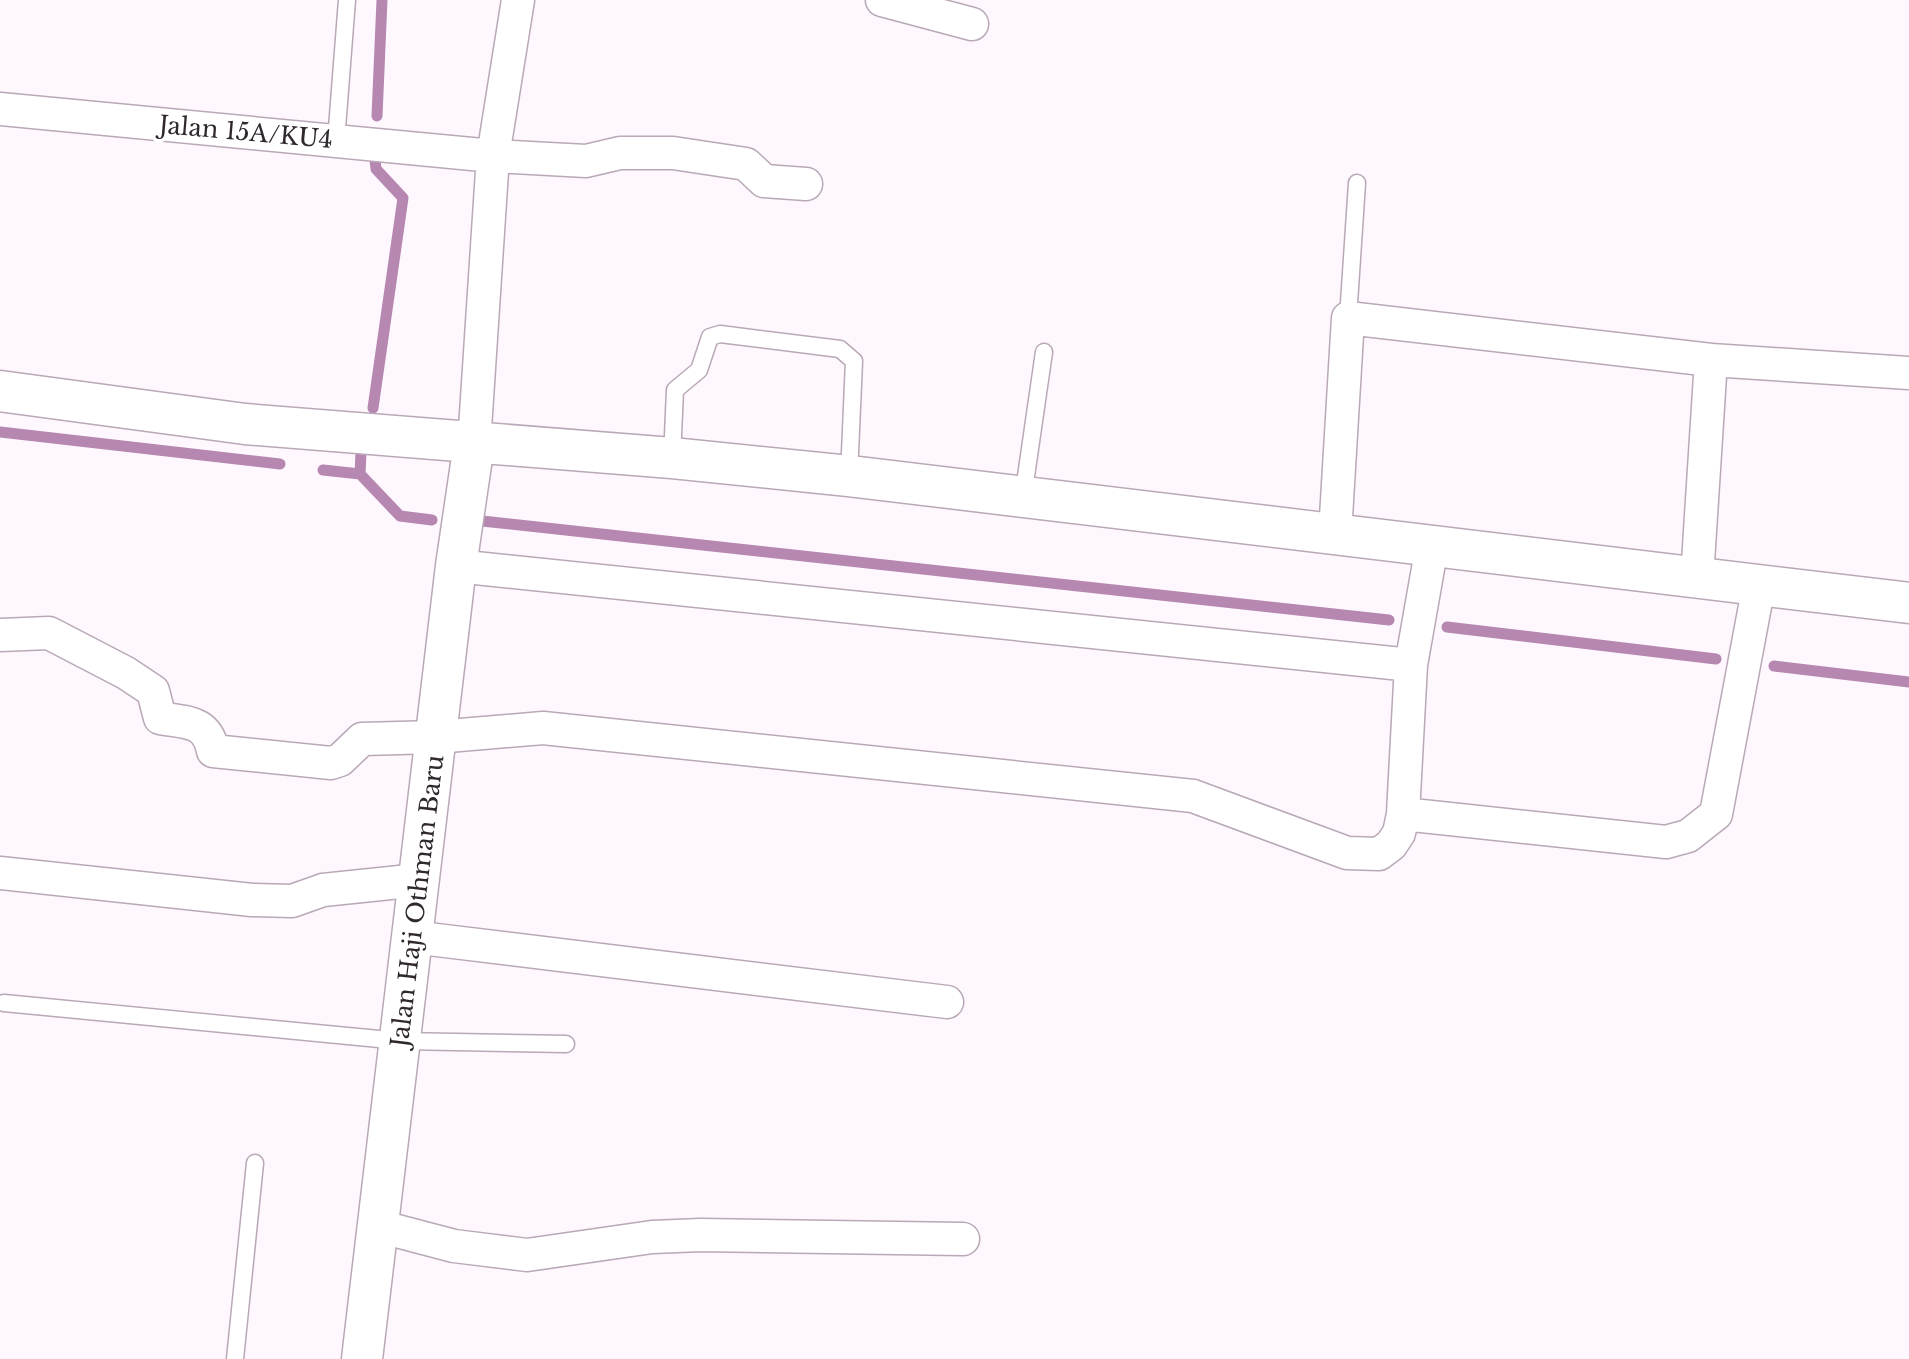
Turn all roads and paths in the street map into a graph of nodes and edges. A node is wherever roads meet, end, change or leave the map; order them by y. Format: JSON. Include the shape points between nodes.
{"nodes":[{"id":1,"x":347,"y":0,"type":"edge"},
{"id":2,"x":518,"y":0,"type":"edge"},
{"id":3,"x":882,"y":0,"type":"edge"},
{"id":4,"x":972,"y":24,"type":"dead end"},
{"id":5,"x":0,"y":109,"type":"edge"},
{"id":6,"x":336,"y":141,"type":"junction"},
{"id":7,"x":493,"y":156,"type":"junction"},
{"id":8,"x":1357,"y":183,"type":"dead end"},
{"id":9,"x":806,"y":184,"type":"dead end"},
{"id":10,"x":1348,"y":318,"type":"junction"},
{"id":11,"x":1044,"y":352,"type":"dead end"},
{"id":12,"x":1711,"y":360,"type":"junction"},
{"id":13,"x":1909,"y":373,"type":"edge"},
{"id":14,"x":0,"y":391,"type":"edge"},
{"id":15,"x":474,"y":444,"type":"junction"},
{"id":16,"x":672,"y":458,"type":"junction"},
{"id":17,"x":849,"y":476,"type":"junction"},
{"id":18,"x":1023,"y":497,"type":"junction"},
{"id":19,"x":1335,"y":534,"type":"junction"},
{"id":20,"x":1432,"y":546,"type":"junction"},
{"id":21,"x":456,"y":566,"type":"junction"},
{"id":22,"x":1697,"y":578,"type":"junction"},
{"id":23,"x":1759,"y":585,"type":"junction"},
{"id":24,"x":1909,"y":603,"type":"edge"},
{"id":25,"x":0,"y":635,"type":"edge"},
{"id":26,"x":1411,"y":665,"type":"junction"},
{"id":27,"x":436,"y":737,"type":"junction"},
{"id":28,"x":1403,"y":814,"type":"junction"},
{"id":29,"x":0,"y":873,"type":"edge"},
{"id":30,"x":419,"y":880,"type":"junction"},
{"id":31,"x":412,"y":937,"type":"junction"},
{"id":32,"x":947,"y":1002,"type":"dead end"},
{"id":33,"x":4,"y":1003,"type":"dead end"},
{"id":34,"x":400,"y":1041,"type":"junction"},
{"id":35,"x":566,"y":1044,"type":"dead end"},
{"id":36,"x":255,"y":1163,"type":"dead end"},
{"id":37,"x":378,"y":1226,"type":"junction"},
{"id":38,"x":963,"y":1239,"type":"dead end"},
{"id":39,"x":235,"y":1359,"type":"edge"},
{"id":40,"x":362,"y":1359,"type":"edge"}],
"edges":[{"from":1,"to":6,"type":"lane"},
{"from":2,"to":7,"type":"street"},
{"from":3,"to":4,"type":"street"},
{"from":5,"to":6,"type":"street","name":"Jalan 15A/KU4"},
{"from":6,"to":7,"type":"street","name":"Jalan 15A/KU4"},
{"from":7,"to":9,"type":"street","name":"Jalan 15A/KU4","via":[[586,161],[620,153],[673,153],[746,164],[764,181]]},
{"from":7,"to":15,"type":"street"},
{"from":8,"to":10,"type":"lane"},
{"from":10,"to":12,"type":"street"},
{"from":10,"to":19,"type":"street"},
{"from":11,"to":18,"type":"lane"},
{"from":12,"to":13,"type":"street"},
{"from":12,"to":22,"type":"street"},
{"from":14,"to":15,"type":"street","via":[[245,424]]},
{"from":15,"to":16,"type":"street"},
{"from":15,"to":21,"type":"street","name":"Jalan Haji Othman Baru"},
{"from":16,"to":17,"type":"street"},
{"from":16,"to":17,"type":"lane","via":[[675,390],[699,370],[710,337],[720,334],[840,349],[854,361]]},
{"from":17,"to":18,"type":"street"},
{"from":18,"to":19,"type":"street"},
{"from":19,"to":20,"type":"street"},
{"from":20,"to":22,"type":"street"},
{"from":20,"to":26,"type":"street"},
{"from":21,"to":26,"type":"street"},
{"from":21,"to":27,"type":"street","name":"Jalan Haji Othman Baru"},
{"from":22,"to":23,"type":"street"},
{"from":23,"to":24,"type":"street"},
{"from":23,"to":28,"type":"street","via":[[1716,814],[1688,836],[1666,842]]},
{"from":25,"to":27,"type":"street","via":[[49,633],[126,673],[153,691],[160,718],[202,727],[213,751],[331,763],[362,739]]},
{"from":26,"to":28,"type":"street"},
{"from":27,"to":28,"type":"street","via":[[543,728],[1193,796],[1347,853],[1379,854],[1399,833]]},
{"from":27,"to":30,"type":"street","name":"Jalan Haji Othman Baru"},
{"from":29,"to":30,"type":"street","via":[[292,901],[323,890]]},
{"from":30,"to":31,"type":"street","name":"Jalan Haji Othman Baru"},
{"from":31,"to":32,"type":"street"},
{"from":31,"to":34,"type":"street","name":"Jalan Haji Othman Baru"},
{"from":33,"to":34,"type":"lane"},
{"from":34,"to":35,"type":"lane"},
{"from":34,"to":37,"type":"street","name":"Jalan Haji Othman Baru"},
{"from":36,"to":39,"type":"lane"},
{"from":37,"to":38,"type":"street","via":[[454,1246],[527,1255],[701,1235]]},
{"from":37,"to":40,"type":"street","name":"Jalan Haji Othman Baru"}]}
